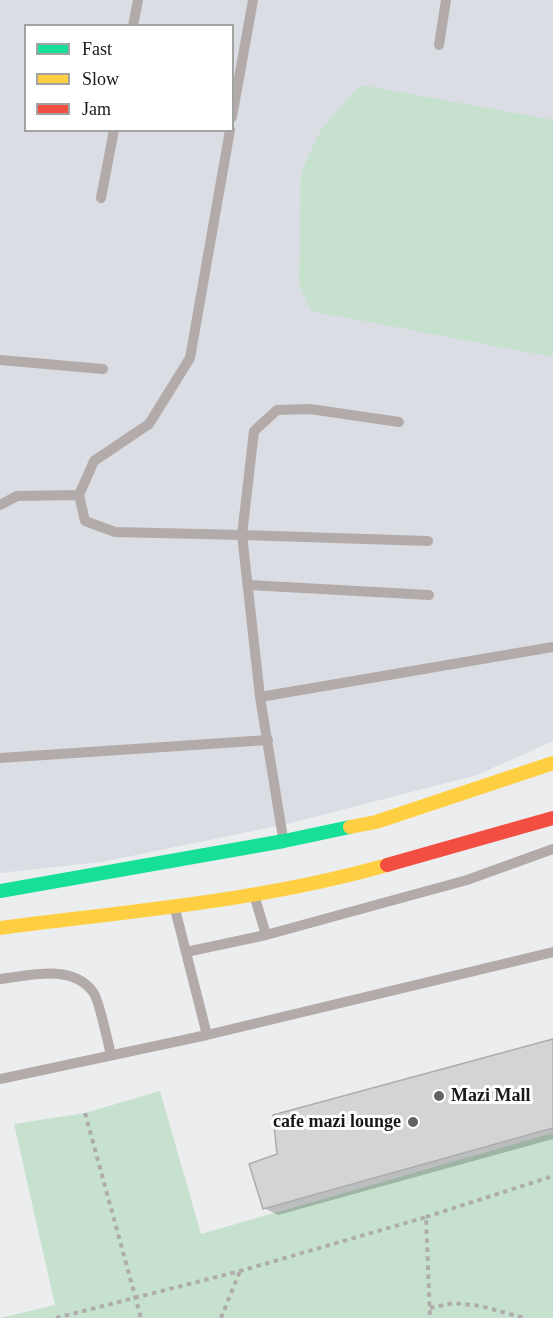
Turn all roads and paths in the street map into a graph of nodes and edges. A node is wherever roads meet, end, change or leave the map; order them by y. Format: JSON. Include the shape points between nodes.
{"nodes":[{"id":1,"x":138,"y":0,"type":"edge"},
{"id":2,"x":253,"y":0,"type":"edge"},
{"id":3,"x":446,"y":0,"type":"edge"},
{"id":4,"x":133,"y":24,"type":"edge"},
{"id":5,"x":439,"y":45,"type":"dead end"},
{"id":6,"x":234,"y":106,"type":"edge"},
{"id":7,"x":114,"y":132,"type":"edge"},
{"id":8,"x":230,"y":132,"type":"edge"},
{"id":9,"x":102,"y":198,"type":"dead end"},
{"id":10,"x":0,"y":360,"type":"edge"},
{"id":11,"x":103,"y":369,"type":"dead end"},
{"id":12,"x":399,"y":422,"type":"dead end"},
{"id":13,"x":79,"y":495,"type":"junction"},
{"id":14,"x":0,"y":505,"type":"edge"},
{"id":15,"x":242,"y":536,"type":"junction"},
{"id":16,"x":428,"y":541,"type":"dead end"},
{"id":17,"x":249,"y":585,"type":"junction"},
{"id":18,"x":429,"y":595,"type":"dead end"},
{"id":19,"x":553,"y":647,"type":"edge"},
{"id":20,"x":261,"y":697,"type":"junction"},
{"id":21,"x":268,"y":741,"type":"junction"},
{"id":22,"x":0,"y":758,"type":"edge"},
{"id":23,"x":553,"y":763,"type":"edge"},
{"id":24,"x":553,"y":818,"type":"edge"},
{"id":25,"x":284,"y":841,"type":"junction"},
{"id":26,"x":553,"y":849,"type":"edge"},
{"id":27,"x":0,"y":891,"type":"edge"},
{"id":28,"x":255,"y":895,"type":"junction"},
{"id":29,"x":174,"y":906,"type":"junction"},
{"id":30,"x":0,"y":928,"type":"edge"},
{"id":31,"x":266,"y":935,"type":"junction"},
{"id":32,"x":186,"y":952,"type":"junction"},
{"id":33,"x":553,"y":952,"type":"edge"},
{"id":34,"x":0,"y":979,"type":"edge"},
{"id":35,"x":207,"y":1035,"type":"junction"},
{"id":36,"x":111,"y":1055,"type":"junction"},
{"id":37,"x":0,"y":1079,"type":"edge"},
{"id":38,"x":85,"y":1113,"type":"dead end"},
{"id":39,"x":553,"y":1176,"type":"edge"},
{"id":40,"x":426,"y":1217,"type":"junction"},
{"id":41,"x":240,"y":1270,"type":"junction"},
{"id":42,"x":136,"y":1298,"type":"junction"},
{"id":43,"x":430,"y":1308,"type":"junction"},
{"id":44,"x":56,"y":1318,"type":"edge"},
{"id":45,"x":141,"y":1318,"type":"edge"},
{"id":46,"x":221,"y":1318,"type":"edge"},
{"id":47,"x":430,"y":1318,"type":"edge"},
{"id":48,"x":524,"y":1318,"type":"edge"}],
"edges":[{"from":1,"to":4,"type":"lane"},
{"from":2,"to":6,"type":"lane"},
{"from":3,"to":5,"type":"lane"},
{"from":7,"to":9,"type":"lane"},
{"from":8,"to":13,"type":"lane","via":[[190,358],[149,424],[94,461]]},
{"from":10,"to":11,"type":"lane"},
{"from":12,"to":15,"type":"lane","via":[[310,409],[277,410],[254,431]]},
{"from":13,"to":14,"type":"lane","via":[[17,496]]},
{"from":13,"to":15,"type":"lane","via":[[85,521],[115,532]]},
{"from":15,"to":16,"type":"lane"},
{"from":15,"to":17,"type":"lane"},
{"from":17,"to":18,"type":"lane"},
{"from":17,"to":20,"type":"lane"},
{"from":19,"to":20,"type":"lane"},
{"from":20,"to":21,"type":"lane"},
{"from":21,"to":22,"type":"lane"},
{"from":21,"to":25,"type":"lane"},
{"from":23,"to":25,"type":"highway","via":[[376,822]]},
{"from":24,"to":28,"type":"highway","via":[[356,874]]},
{"from":25,"to":27,"type":"highway"},
{"from":26,"to":31,"type":"lane","via":[[467,880]]},
{"from":28,"to":29,"type":"highway"},
{"from":28,"to":31,"type":"lane"},
{"from":29,"to":30,"type":"highway"},
{"from":29,"to":32,"type":"lane"},
{"from":31,"to":32,"type":"lane"},
{"from":32,"to":35,"type":"lane"},
{"from":33,"to":35,"type":"lane"},
{"from":34,"to":36,"type":"lane","via":[[57,973],[78,978],[94,993]]},
{"from":35,"to":36,"type":"lane"},
{"from":36,"to":37,"type":"lane"},
{"from":38,"to":42,"type":"path"},
{"from":39,"to":40,"type":"path"},
{"from":40,"to":41,"type":"path"},
{"from":40,"to":43,"type":"path"},
{"from":41,"to":42,"type":"path"},
{"from":41,"to":46,"type":"path"},
{"from":42,"to":44,"type":"path"},
{"from":42,"to":45,"type":"path"},
{"from":43,"to":47,"type":"path"},
{"from":43,"to":48,"type":"path","via":[[453,1303]]}]}
